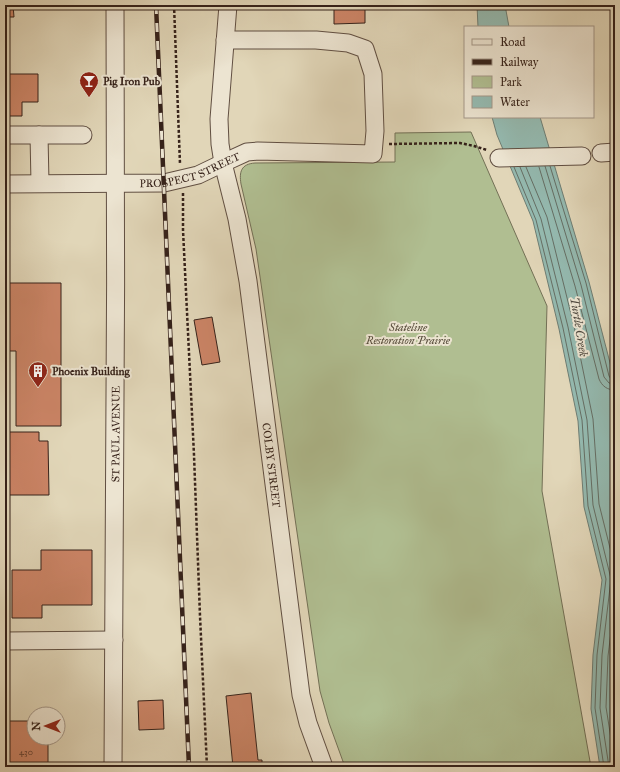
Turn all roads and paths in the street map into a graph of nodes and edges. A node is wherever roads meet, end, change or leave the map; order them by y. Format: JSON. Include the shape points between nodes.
{"nodes":[{"id":1,"x":115,"y":5,"type":"edge"},
{"id":2,"x":174,"y":5,"type":"edge"},
{"id":3,"x":228,"y":5,"type":"edge"},
{"id":4,"x":225,"y":40,"type":"junction"},
{"id":5,"x":5,"y":135,"type":"edge"},
{"id":6,"x":39,"y":135,"type":"junction"},
{"id":7,"x":83,"y":136,"type":"dead end"},
{"id":8,"x":373,"y":154,"type":"junction"},
{"id":9,"x":582,"y":156,"type":"dead end"},
{"id":10,"x":499,"y":158,"type":"joint"},
{"id":11,"x":223,"y":162,"type":"junction"},
{"id":12,"x":180,"y":179,"type":"junction"},
{"id":13,"x":40,"y":183,"type":"junction"},
{"id":14,"x":116,"y":183,"type":"junction"},
{"id":15,"x":5,"y":184,"type":"edge"},
{"id":16,"x":114,"y":640,"type":"junction"},
{"id":17,"x":5,"y":641,"type":"edge"},
{"id":18,"x":113,"y":767,"type":"edge"},
{"id":19,"x":207,"y":767,"type":"edge"},
{"id":20,"x":324,"y":767,"type":"edge"}],
"edges":[{"from":1,"to":14,"type":"street","name":"ST PAUL AVENUE"},
{"from":2,"to":12,"type":"path"},
{"from":3,"to":4,"type":"street","name":"COLBY STREET"},
{"from":4,"to":8,"type":"street","via":[[316,40],[348,43],[365,49],[373,74]]},
{"from":4,"to":11,"type":"street","name":"COLBY STREET","via":[[219,119]]},
{"from":5,"to":6,"type":"street"},
{"from":6,"to":7,"type":"street"},
{"from":6,"to":13,"type":"street"},
{"from":8,"to":10,"type":"path","via":[[389,144],[460,143],[493,152]]},
{"from":8,"to":11,"type":"street","name":"PROSPECT STREET","via":[[258,151],[247,152]]},
{"from":9,"to":10,"type":"street"},
{"from":11,"to":12,"type":"street","name":"PROSPECT STREET","via":[[198,175]]},
{"from":11,"to":20,"type":"street","name":"COLBY STREET","via":[[248,281],[301,695]]},
{"from":12,"to":14,"type":"street","name":"PROSPECT STREET","via":[[164,183]]},
{"from":12,"to":19,"type":"path","via":[[183,196]]},
{"from":13,"to":14,"type":"street","name":"PROSPECT STREET"},
{"from":13,"to":15,"type":"street","name":"PROSPECT STREET"},
{"from":14,"to":16,"type":"street","name":"ST PAUL AVENUE"},
{"from":16,"to":17,"type":"street"},
{"from":16,"to":18,"type":"street","name":"ST PAUL AVENUE"}]}
